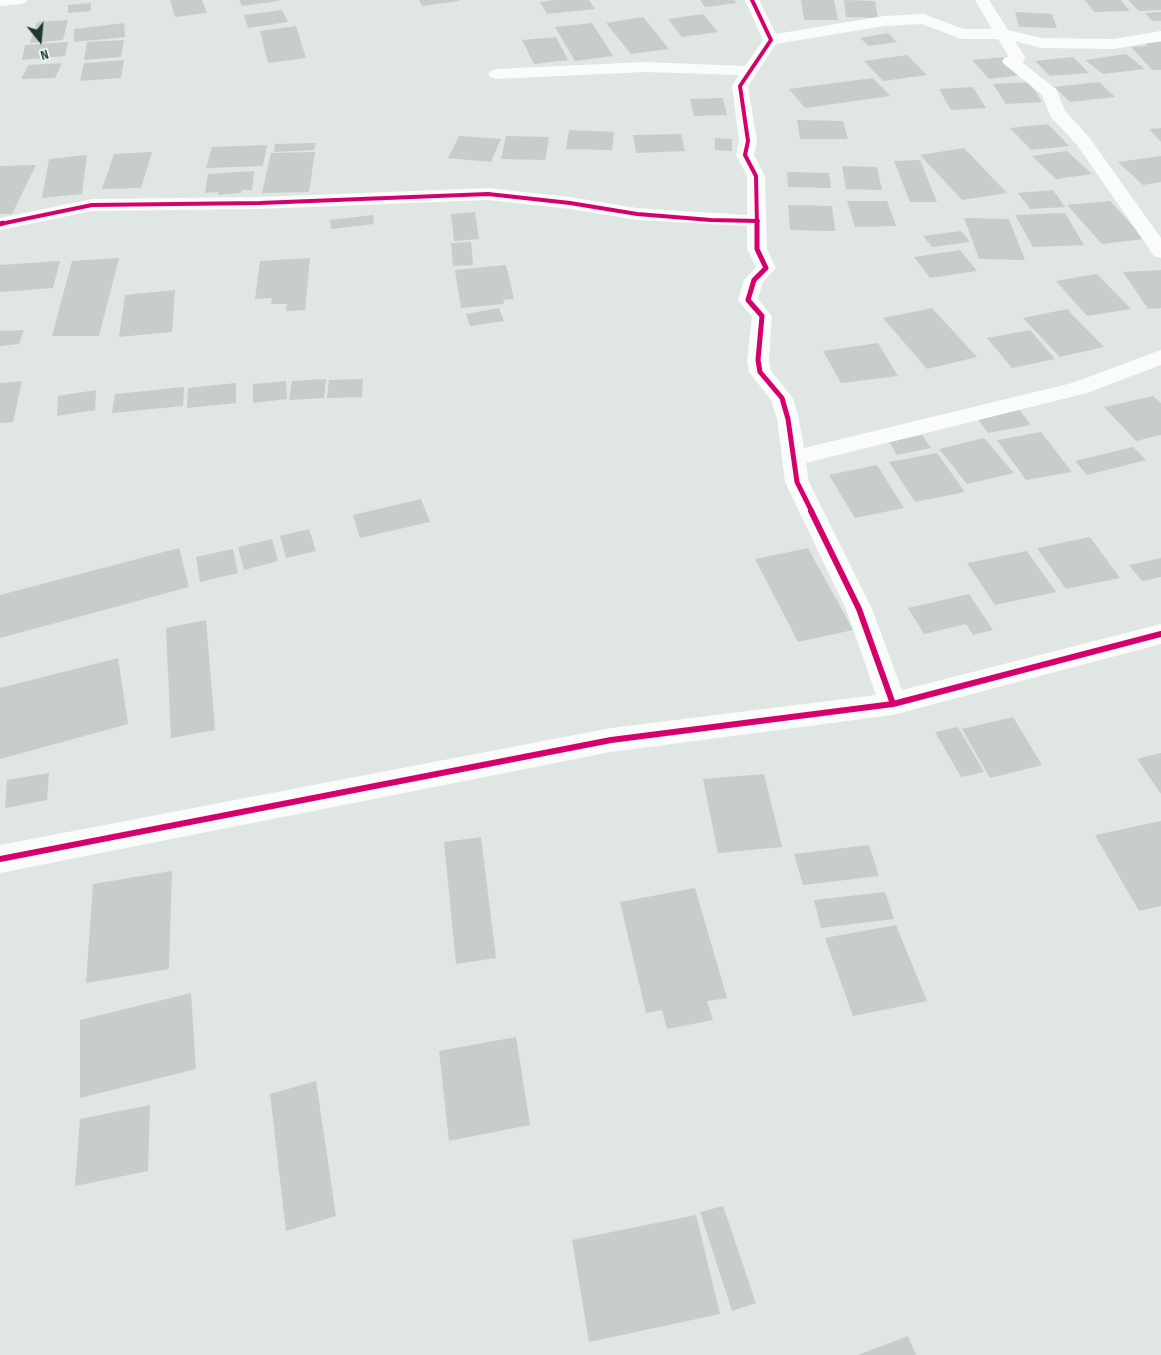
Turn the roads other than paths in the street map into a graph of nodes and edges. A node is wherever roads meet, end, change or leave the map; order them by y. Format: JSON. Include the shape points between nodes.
{"nodes":[{"id":1,"x":20,"y":0,"type":"edge"},
{"id":2,"x":752,"y":0,"type":"edge"},
{"id":3,"x":982,"y":0,"type":"edge"},
{"id":4,"x":0,"y":2,"type":"edge"},
{"id":5,"x":1004,"y":34,"type":"junction"},
{"id":6,"x":1161,"y":36,"type":"edge"},
{"id":7,"x":771,"y":40,"type":"junction"},
{"id":8,"x":750,"y":71,"type":"junction"},
{"id":9,"x":496,"y":74,"type":"dead end"},
{"id":10,"x":758,"y":221,"type":"junction"},
{"id":11,"x":0,"y":224,"type":"edge"},
{"id":12,"x":1161,"y":252,"type":"edge"},
{"id":13,"x":1161,"y":358,"type":"edge"},
{"id":14,"x":794,"y":458,"type":"junction"},
{"id":15,"x":1161,"y":634,"type":"edge"},
{"id":16,"x":893,"y":704,"type":"junction"},
{"id":17,"x":0,"y":859,"type":"edge"}],
"edges":[{"from":1,"to":4,"type":"street"},
{"from":2,"to":7,"type":"street"},
{"from":3,"to":5,"type":"street"},
{"from":5,"to":6,"type":"street","via":[[1041,43],[1113,44]]},
{"from":5,"to":7,"type":"street","via":[[961,34],[924,19],[877,22]]},
{"from":5,"to":12,"type":"street","via":[[1017,57],[1016,61],[1010,61],[1050,93],[1057,113],[1083,141]]},
{"from":7,"to":8,"type":"street"},
{"from":8,"to":9,"type":"street","via":[[645,67]]},
{"from":8,"to":10,"type":"street","via":[[740,86],[748,141],[745,156],[756,176]]},
{"from":10,"to":11,"type":"street","via":[[637,214],[488,194],[260,204],[92,205]]},
{"from":10,"to":14,"type":"street","via":[[757,249],[766,268],[754,280],[748,300],[762,316],[760,372],[782,398]]},
{"from":13,"to":14,"type":"street","via":[[1079,388]]},
{"from":14,"to":16,"type":"street","via":[[797,482],[859,609]]},
{"from":15,"to":16,"type":"street"},
{"from":16,"to":17,"type":"street","via":[[611,740]]}]}
